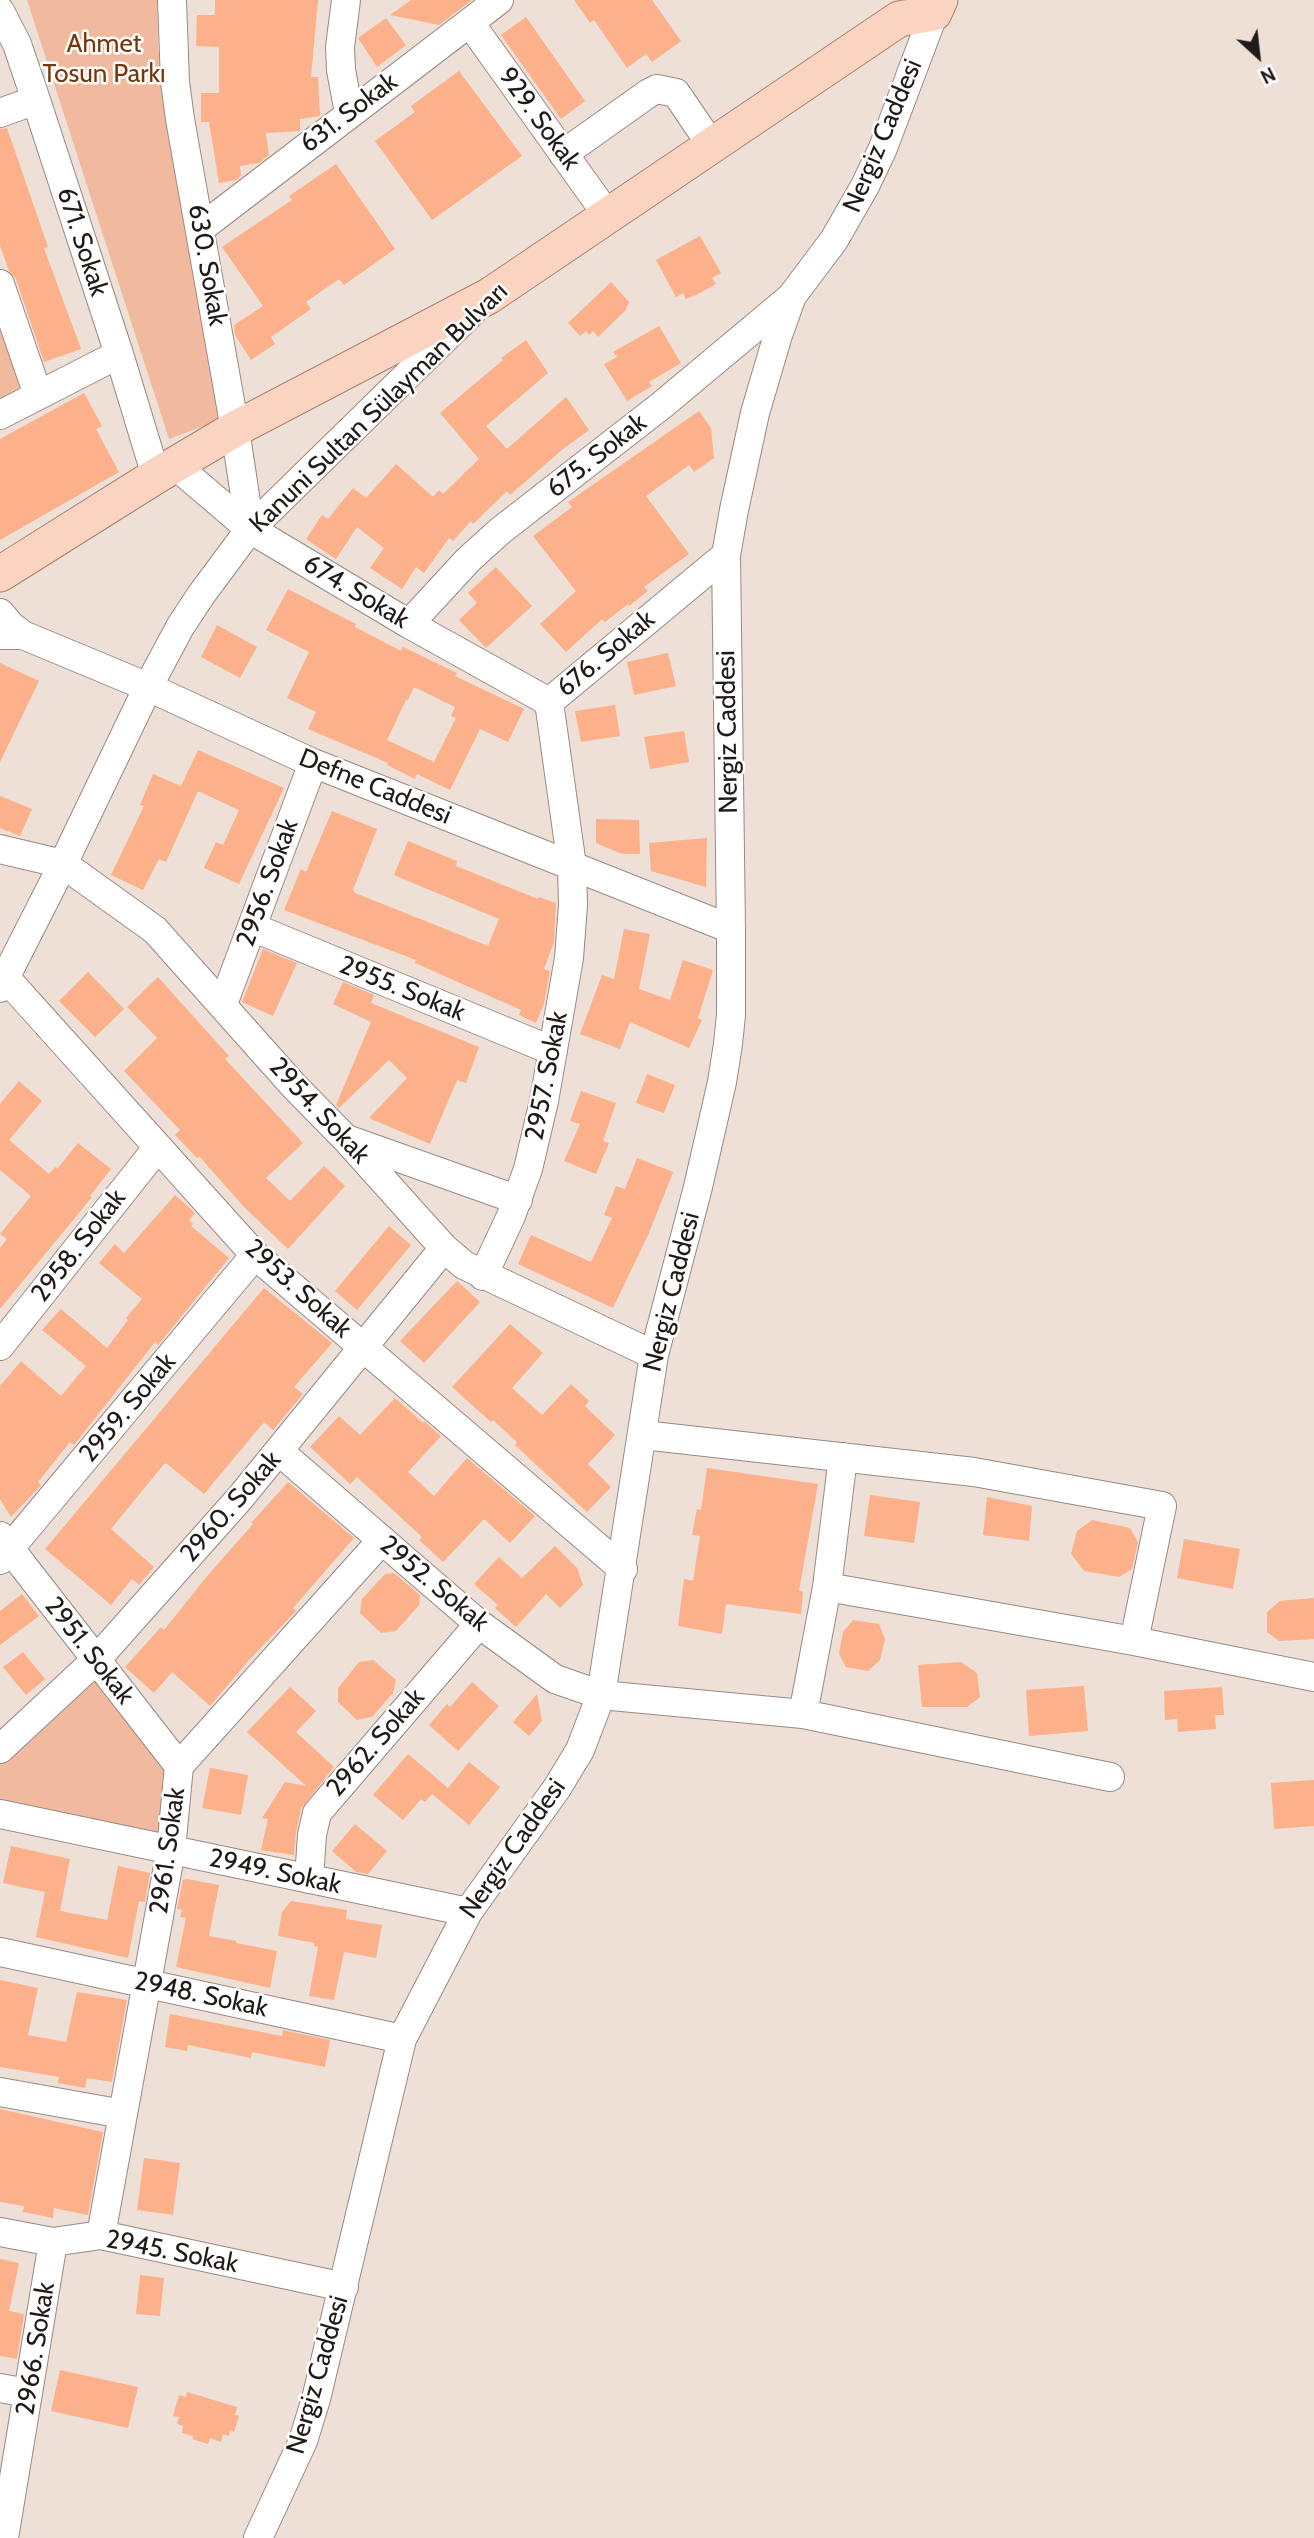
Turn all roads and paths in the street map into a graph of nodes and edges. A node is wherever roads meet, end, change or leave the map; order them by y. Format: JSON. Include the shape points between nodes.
{"nodes":[{"id":1,"x":172,"y":0,"type":"edge"},
{"id":2,"x":346,"y":0,"type":"edge"},
{"id":3,"x":499,"y":0,"type":"edge"},
{"id":4,"x":937,"y":7,"type":"edge"},
{"id":5,"x":0,"y":11,"type":"edge"},
{"id":6,"x":470,"y":23,"type":"junction"},
{"id":7,"x":36,"y":100,"type":"junction"},
{"id":8,"x":0,"y":113,"type":"edge"},
{"id":9,"x":349,"y":113,"type":"junction"},
{"id":10,"x":712,"y":145,"type":"junction"},
{"id":11,"x":564,"y":154,"type":"junction"},
{"id":12,"x":608,"y":216,"type":"junction"},
{"id":13,"x":201,"y":228,"type":"junction"},
{"id":14,"x":0,"y":284,"type":"edge"},
{"id":15,"x":489,"y":296,"type":"junction"},
{"id":16,"x":792,"y":296,"type":"junction"},
{"id":17,"x":119,"y":354,"type":"junction"},
{"id":18,"x":38,"y":395,"type":"junction"},
{"id":19,"x":0,"y":415,"type":"edge"},
{"id":20,"x":235,"y":429,"type":"junction"},
{"id":21,"x":166,"y":470,"type":"junction"},
{"id":22,"x":250,"y":529,"type":"junction"},
{"id":23,"x":726,"y":555,"type":"junction"},
{"id":24,"x":0,"y":574,"type":"edge"},
{"id":25,"x":0,"y":613,"type":"edge"},
{"id":26,"x":409,"y":624,"type":"junction"},
{"id":27,"x":12,"y":635,"type":"edge"},
{"id":28,"x":148,"y":687,"type":"junction"},
{"id":29,"x":549,"y":702,"type":"junction"},
{"id":30,"x":313,"y":763,"type":"junction"},
{"id":31,"x":0,"y":849,"type":"edge"},
{"id":32,"x":63,"y":864,"type":"junction"},
{"id":33,"x":572,"y":866,"type":"junction"},
{"id":34,"x":252,"y":926,"type":"junction"},
{"id":35,"x":731,"y":929,"type":"junction"},
{"id":36,"x":2,"y":982,"type":"edge"},
{"id":37,"x":223,"y":1004,"type":"junction"},
{"id":38,"x":553,"y":1051,"type":"junction"},
{"id":39,"x":346,"y":1139,"type":"junction"},
{"id":40,"x":158,"y":1147,"type":"junction"},
{"id":41,"x":518,"y":1200,"type":"junction"},
{"id":42,"x":444,"y":1248,"type":"junction"},
{"id":43,"x":256,"y":1255,"type":"junction"},
{"id":44,"x":483,"y":1276,"type":"junction"},
{"id":45,"x":0,"y":1346,"type":"edge"},
{"id":46,"x":363,"y":1348,"type":"junction"},
{"id":47,"x":654,"y":1354,"type":"junction"},
{"id":48,"x":643,"y":1435,"type":"junction"},
{"id":49,"x":280,"y":1452,"type":"junction"},
{"id":50,"x":842,"y":1457,"type":"junction"},
{"id":51,"x":382,"y":1540,"type":"junction"},
{"id":52,"x":3,"y":1549,"type":"edge"},
{"id":53,"x":623,"y":1569,"type":"junction"},
{"id":54,"x":827,"y":1587,"type":"junction"},
{"id":55,"x":479,"y":1623,"type":"junction"},
{"id":56,"x":1133,"y":1641,"type":"junction"},
{"id":57,"x":96,"y":1660,"type":"junction"},
{"id":58,"x":1314,"y":1677,"type":"edge"},
{"id":59,"x":601,"y":1695,"type":"junction"},
{"id":60,"x":803,"y":1714,"type":"junction"},
{"id":61,"x":0,"y":1749,"type":"edge"},
{"id":62,"x":179,"y":1766,"type":"junction"},
{"id":63,"x":1110,"y":1777,"type":"dead end"},
{"id":64,"x":0,"y":1814,"type":"edge"},
{"id":65,"x":171,"y":1850,"type":"junction"},
{"id":66,"x":309,"y":1879,"type":"junction"},
{"id":67,"x":468,"y":1912,"type":"junction"},
{"id":68,"x":0,"y":1952,"type":"edge"},
{"id":69,"x":147,"y":1984,"type":"junction"},
{"id":70,"x":402,"y":2039,"type":"junction"},
{"id":71,"x":0,"y":2092,"type":"edge"},
{"id":72,"x":123,"y":2114,"type":"junction"},
{"id":73,"x":0,"y":2232,"type":"edge"},
{"id":74,"x":102,"y":2235,"type":"junction"},
{"id":75,"x":53,"y":2242,"type":"junction"},
{"id":76,"x":344,"y":2287,"type":"junction"},
{"id":77,"x":0,"y":2388,"type":"edge"},
{"id":78,"x":28,"y":2393,"type":"junction"},
{"id":79,"x":3,"y":2530,"type":"edge"},
{"id":80,"x":258,"y":2538,"type":"edge"}],
"edges":[{"from":1,"to":13,"type":"street","name":"630. Sokak","via":[[175,82]]},
{"from":2,"to":9,"type":"street","via":[[340,58]]},
{"from":3,"to":6,"type":"street","name":"631. Sokak"},
{"from":4,"to":10,"type":"main road","name":"Kanuni Sultan Sülayman Bulvarı","via":[[899,19]]},
{"from":4,"to":16,"type":"street","name":"Nergiz Caddesi","via":[[865,186],[834,240]]},
{"from":5,"to":7,"type":"street","name":"671. Sokak"},
{"from":6,"to":9,"type":"street","name":"631. Sokak"},
{"from":6,"to":11,"type":"street","name":"929. Sokak"},
{"from":7,"to":8,"type":"street"},
{"from":7,"to":17,"type":"street","name":"671. Sokak"},
{"from":9,"to":13,"type":"street","name":"631. Sokak"},
{"from":10,"to":11,"type":"street","via":[[676,93],[657,89]]},
{"from":10,"to":12,"type":"main road","name":"Kanuni Sultan Sülayman Bulvarı"},
{"from":11,"to":12,"type":"street","name":"929. Sokak"},
{"from":12,"to":15,"type":"main road","name":"Kanuni Sultan Sülayman Bulvarı"},
{"from":13,"to":20,"type":"street","name":"630. Sokak"},
{"from":14,"to":18,"type":"street"},
{"from":15,"to":20,"type":"main road"},
{"from":15,"to":22,"type":"street","name":"Kanuni Sultan Sülayman Bulvarı"},
{"from":16,"to":23,"type":"street","name":"Nergiz Caddesi","via":[[755,413]]},
{"from":16,"to":26,"type":"street","name":"675. Sokak","via":[[500,531]]},
{"from":17,"to":18,"type":"street"},
{"from":17,"to":21,"type":"street","name":"671. Sokak"},
{"from":18,"to":19,"type":"street"},
{"from":20,"to":21,"type":"main road"},
{"from":20,"to":22,"type":"street","name":"630. Sokak"},
{"from":21,"to":22,"type":"street","name":"674. Sokak"},
{"from":21,"to":24,"type":"main road"},
{"from":22,"to":26,"type":"street","name":"674. Sokak"},
{"from":22,"to":28,"type":"street","name":"Kanuni Sultan Sülayman Bulvarı","via":[[194,606]]},
{"from":23,"to":29,"type":"street","name":"676. Sokak"},
{"from":23,"to":35,"type":"street","name":"Nergiz Caddesi"},
{"from":25,"to":27,"type":"street"},
{"from":26,"to":29,"type":"street","name":"674. Sokak"},
{"from":27,"to":28,"type":"street","name":"Defne Caddesi"},
{"from":28,"to":30,"type":"street","name":"Defne Caddesi"},
{"from":28,"to":32,"type":"street","name":"Kanuni Sultan Sülayman Bulvarı"},
{"from":29,"to":33,"type":"street","name":"676. Sokak"},
{"from":30,"to":33,"type":"street","name":"Defne Caddesi"},
{"from":30,"to":34,"type":"street","name":"2956. Sokak"},
{"from":31,"to":32,"type":"street","name":"2954. Sokak"},
{"from":32,"to":36,"type":"street","name":"Kanuni Sultan Sülayman Bulvarı"},
{"from":32,"to":37,"type":"street","name":"2954. Sokak","via":[[155,930]]},
{"from":33,"to":35,"type":"street","name":"Defne Caddesi"},
{"from":33,"to":38,"type":"street","name":"2957. Sokak","via":[[569,958]]},
{"from":34,"to":37,"type":"street","name":"2956. Sokak"},
{"from":34,"to":38,"type":"street","name":"2955. Sokak"},
{"from":35,"to":47,"type":"street","name":"Nergiz Caddesi","via":[[731,1015],[722,1082]]},
{"from":36,"to":40,"type":"street","name":"2953. Sokak"},
{"from":37,"to":39,"type":"street","name":"2954. Sokak"},
{"from":38,"to":41,"type":"street","name":"2957. Sokak"},
{"from":39,"to":41,"type":"street"},
{"from":39,"to":42,"type":"street","name":"2954. Sokak"},
{"from":40,"to":43,"type":"street","name":"2953. Sokak"},
{"from":40,"to":45,"type":"street","name":"2958. Sokak"},
{"from":41,"to":44,"type":"street","name":"2957. Sokak"},
{"from":42,"to":44,"type":"street","name":"2954. Sokak"},
{"from":42,"to":46,"type":"street","name":"2960. Sokak"},
{"from":43,"to":46,"type":"street","name":"2953. Sokak"},
{"from":43,"to":52,"type":"street","name":"2959. Sokak"},
{"from":44,"to":47,"type":"street","name":"2954. Sokak"},
{"from":46,"to":49,"type":"street","name":"2960. Sokak"},
{"from":46,"to":53,"type":"street","name":"2953. Sokak"},
{"from":47,"to":48,"type":"street","name":"Nergiz Caddesi"},
{"from":48,"to":50,"type":"street"},
{"from":48,"to":53,"type":"street","name":"Nergiz Caddesi"},
{"from":49,"to":51,"type":"street","name":"2952. Sokak"},
{"from":49,"to":57,"type":"street","name":"2960. Sokak"},
{"from":50,"to":54,"type":"street"},
{"from":50,"to":56,"type":"street","via":[[974,1472],[1162,1506]]},
{"from":51,"to":55,"type":"street","name":"2952. Sokak"},
{"from":51,"to":62,"type":"street","name":"2961. Sokak"},
{"from":52,"to":57,"type":"street","name":"2951. Sokak"},
{"from":53,"to":59,"type":"street","name":"Nergiz Caddesi"},
{"from":54,"to":56,"type":"street"},
{"from":54,"to":60,"type":"street"},
{"from":55,"to":59,"type":"street","name":"2952. Sokak","via":[[555,1679]]},
{"from":55,"to":66,"type":"street","name":"2962. Sokak","via":[[317,1813]]},
{"from":56,"to":58,"type":"street"},
{"from":57,"to":61,"type":"street","name":"2960. Sokak"},
{"from":57,"to":62,"type":"street","name":"2951. Sokak"},
{"from":59,"to":60,"type":"street","name":"2952. Sokak"},
{"from":59,"to":67,"type":"street","name":"Nergiz Caddesi","via":[[580,1750],[557,1788]]},
{"from":60,"to":63,"type":"street","name":"2952. Sokak"},
{"from":62,"to":65,"type":"street","name":"2961. Sokak"},
{"from":64,"to":65,"type":"street","name":"2949. Sokak"},
{"from":65,"to":66,"type":"street","name":"2949. Sokak"},
{"from":65,"to":69,"type":"street","name":"2961. Sokak"},
{"from":66,"to":67,"type":"street","name":"2949. Sokak"},
{"from":67,"to":70,"type":"street","name":"Nergiz Caddesi"},
{"from":68,"to":69,"type":"street","name":"2948. Sokak"},
{"from":69,"to":70,"type":"street","name":"2948. Sokak"},
{"from":69,"to":72,"type":"street","name":"2961. Sokak"},
{"from":70,"to":76,"type":"street","name":"Nergiz Caddesi"},
{"from":71,"to":72,"type":"street"},
{"from":72,"to":74,"type":"street","name":"2961. Sokak"},
{"from":73,"to":75,"type":"street","name":"2945. Sokak"},
{"from":74,"to":75,"type":"street","name":"2945. Sokak"},
{"from":74,"to":76,"type":"street","name":"2945. Sokak"},
{"from":75,"to":78,"type":"street","name":"2966. Sokak"},
{"from":76,"to":80,"type":"street","name":"Nergiz Caddesi","via":[[303,2441]]},
{"from":77,"to":78,"type":"street"},
{"from":78,"to":79,"type":"street","name":"2966. Sokak"}]}
